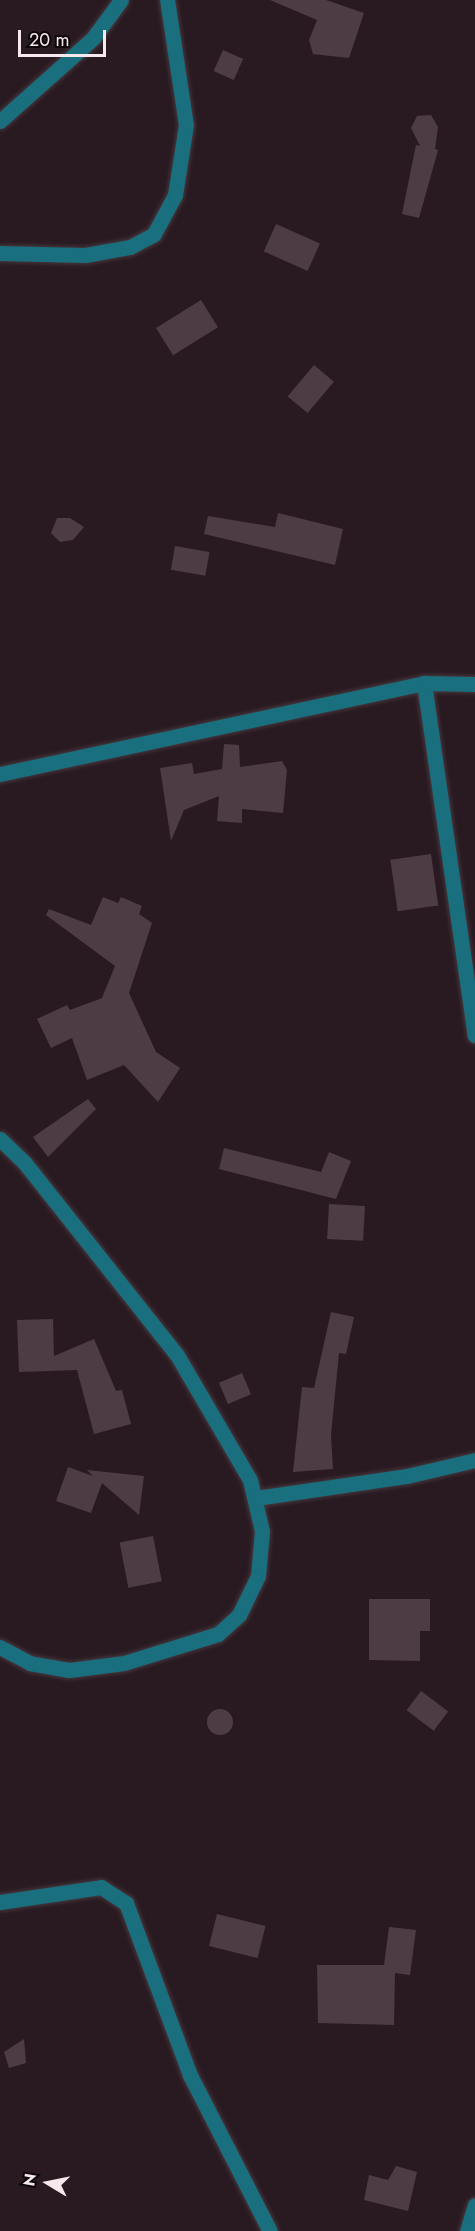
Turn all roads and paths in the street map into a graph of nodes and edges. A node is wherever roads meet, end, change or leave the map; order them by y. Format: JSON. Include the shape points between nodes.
{"nodes":[{"id":1,"x":121,"y":0,"type":"edge"},
{"id":2,"x":167,"y":0,"type":"edge"},
{"id":3,"x":0,"y":121,"type":"edge"},
{"id":4,"x":0,"y":254,"type":"edge"},
{"id":5,"x":424,"y":683,"type":"junction"},
{"id":6,"x":475,"y":684,"type":"edge"},
{"id":7,"x":0,"y":774,"type":"edge"},
{"id":8,"x":475,"y":1035,"type":"edge"},
{"id":9,"x":0,"y":1139,"type":"edge"},
{"id":10,"x":475,"y":1460,"type":"edge"},
{"id":11,"x":256,"y":1498,"type":"junction"},
{"id":12,"x":0,"y":1647,"type":"edge"},
{"id":13,"x":0,"y":1902,"type":"edge"},
{"id":14,"x":475,"y":2205,"type":"edge"},
{"id":15,"x":270,"y":2231,"type":"edge"},
{"id":16,"x":467,"y":2231,"type":"edge"}],
"edges":[{"from":1,"to":3,"type":"street","via":[[93,38]]},
{"from":2,"to":4,"type":"street","via":[[186,125],[175,195],[154,234],[130,247],[85,255]]},
{"from":5,"to":6,"type":"street"},
{"from":5,"to":7,"type":"street"},
{"from":5,"to":8,"type":"street"},
{"from":9,"to":11,"type":"street","via":[[24,1162],[177,1355]]},
{"from":10,"to":11,"type":"street","via":[[407,1476]]},
{"from":11,"to":12,"type":"street","via":[[262,1531],[258,1576],[239,1615],[218,1634],[124,1662],[69,1670],[30,1663]]},
{"from":13,"to":15,"type":"street","via":[[101,1887],[126,1903],[190,2075]]},
{"from":14,"to":16,"type":"street"}]}
